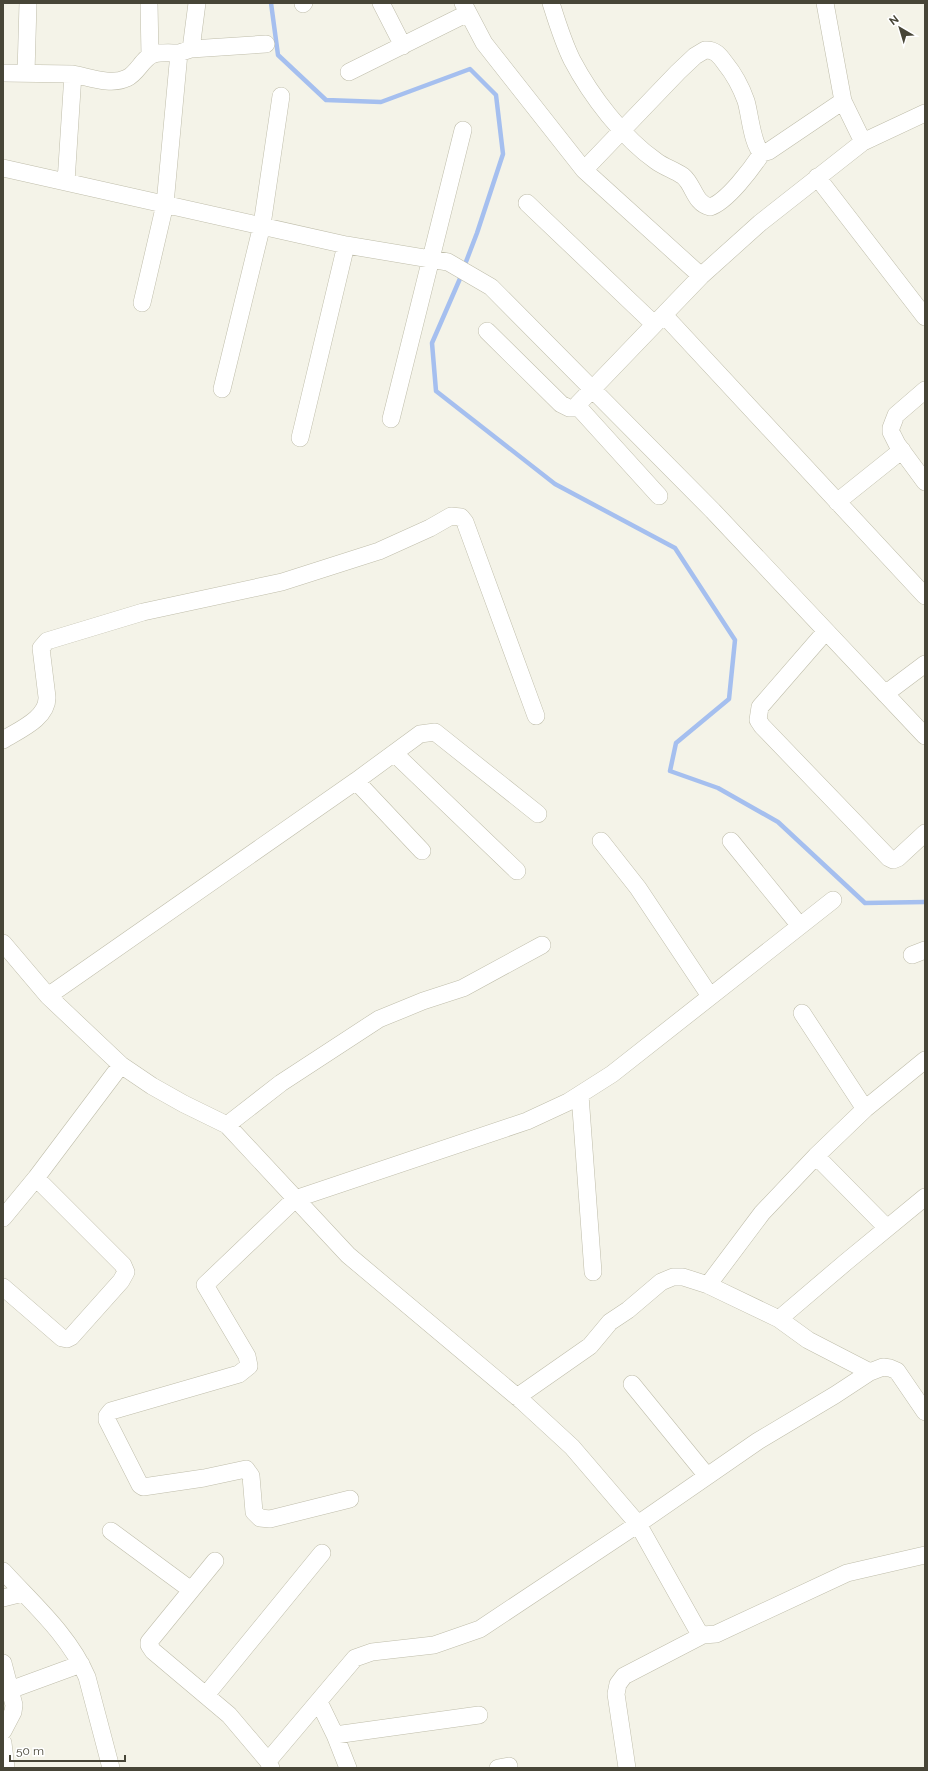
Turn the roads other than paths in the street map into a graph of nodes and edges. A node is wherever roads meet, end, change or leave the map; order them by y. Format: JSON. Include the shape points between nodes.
{"nodes":[{"id":1,"x":28,"y":3,"type":"edge"},
{"id":2,"x":149,"y":3,"type":"edge"},
{"id":3,"x":197,"y":3,"type":"edge"},
{"id":4,"x":381,"y":3,"type":"edge"},
{"id":5,"x":551,"y":3,"type":"edge"},
{"id":6,"x":825,"y":3,"type":"edge"},
{"id":7,"x":466,"y":8,"type":"edge"},
{"id":8,"x":266,"y":44,"type":"dead end"},
{"id":9,"x":403,"y":46,"type":"junction"},
{"id":10,"x":185,"y":51,"type":"junction"},
{"id":11,"x":150,"y":56,"type":"junction"},
{"id":12,"x":349,"y":72,"type":"dead end"},
{"id":13,"x":3,"y":73,"type":"edge"},
{"id":14,"x":26,"y":73,"type":"junction"},
{"id":15,"x":73,"y":74,"type":"junction"},
{"id":16,"x":280,"y":96,"type":"dead end"},
{"id":17,"x":843,"y":101,"type":"junction"},
{"id":18,"x":925,"y":113,"type":"edge"},
{"id":19,"x":462,"y":130,"type":"dead end"},
{"id":20,"x":622,"y":130,"type":"junction"},
{"id":21,"x":863,"y":142,"type":"junction"},
{"id":22,"x":762,"y":153,"type":"junction"},
{"id":23,"x":3,"y":168,"type":"edge"},
{"id":24,"x":584,"y":170,"type":"junction"},
{"id":25,"x":817,"y":177,"type":"junction"},
{"id":26,"x":66,"y":182,"type":"junction"},
{"id":27,"x":527,"y":202,"type":"dead end"},
{"id":28,"x":165,"y":204,"type":"junction"},
{"id":29,"x":262,"y":225,"type":"junction"},
{"id":30,"x":346,"y":245,"type":"junction"},
{"id":31,"x":440,"y":260,"type":"junction"},
{"id":32,"x":701,"y":276,"type":"junction"},
{"id":33,"x":142,"y":303,"type":"dead end"},
{"id":34,"x":925,"y":317,"type":"edge"},
{"id":35,"x":659,"y":320,"type":"junction"},
{"id":36,"x":487,"y":331,"type":"dead end"},
{"id":37,"x":222,"y":389,"type":"dead end"},
{"id":38,"x":593,"y":389,"type":"junction"},
{"id":39,"x":925,"y":390,"type":"edge"},
{"id":40,"x":579,"y":408,"type":"junction"},
{"id":41,"x":391,"y":419,"type":"dead end"},
{"id":42,"x":300,"y":438,"type":"dead end"},
{"id":43,"x":902,"y":450,"type":"junction"},
{"id":44,"x":925,"y":482,"type":"edge"},
{"id":45,"x":659,"y":496,"type":"dead end"},
{"id":46,"x":837,"y":502,"type":"junction"},
{"id":47,"x":925,"y":596,"type":"edge"},
{"id":48,"x":826,"y":631,"type":"junction"},
{"id":49,"x":925,"y":664,"type":"edge"},
{"id":50,"x":885,"y":694,"type":"junction"},
{"id":51,"x":536,"y":716,"type":"dead end"},
{"id":52,"x":925,"y":736,"type":"edge"},
{"id":53,"x":3,"y":740,"type":"edge"},
{"id":54,"x":394,"y":753,"type":"junction"},
{"id":55,"x":356,"y":781,"type":"junction"},
{"id":56,"x":538,"y":814,"type":"dead end"},
{"id":57,"x":925,"y":832,"type":"edge"},
{"id":58,"x":601,"y":841,"type":"dead end"},
{"id":59,"x":731,"y":841,"type":"dead end"},
{"id":60,"x":422,"y":850,"type":"dead end"},
{"id":61,"x":516,"y":871,"type":"dead end"},
{"id":62,"x":833,"y":900,"type":"dead end"},
{"id":63,"x":800,"y":926,"type":"junction"},
{"id":64,"x":3,"y":943,"type":"edge"},
{"id":65,"x":542,"y":945,"type":"dead end"},
{"id":66,"x":48,"y":996,"type":"junction"},
{"id":67,"x":710,"y":996,"type":"junction"},
{"id":68,"x":802,"y":1013,"type":"dead end"},
{"id":69,"x":925,"y":1060,"type":"edge"},
{"id":70,"x":121,"y":1065,"type":"junction"},
{"id":71,"x":580,"y":1095,"type":"junction"},
{"id":72,"x":865,"y":1109,"type":"junction"},
{"id":73,"x":227,"y":1125,"type":"junction"},
{"id":74,"x":816,"y":1156,"type":"junction"},
{"id":75,"x":36,"y":1178,"type":"junction"},
{"id":76,"x":925,"y":1197,"type":"edge"},
{"id":77,"x":295,"y":1199,"type":"junction"},
{"id":78,"x":3,"y":1218,"type":"edge"},
{"id":79,"x":887,"y":1228,"type":"junction"},
{"id":80,"x":592,"y":1272,"type":"dead end"},
{"id":81,"x":708,"y":1285,"type":"junction"},
{"id":82,"x":3,"y":1287,"type":"edge"},
{"id":83,"x":779,"y":1319,"type":"junction"},
{"id":84,"x":870,"y":1372,"type":"junction"},
{"id":85,"x":632,"y":1384,"type":"dead end"},
{"id":86,"x":517,"y":1397,"type":"junction"},
{"id":87,"x":925,"y":1412,"type":"edge"},
{"id":88,"x":707,"y":1476,"type":"junction"},
{"id":89,"x":350,"y":1499,"type":"dead end"},
{"id":90,"x":638,"y":1524,"type":"junction"},
{"id":91,"x":111,"y":1531,"type":"dead end"},
{"id":92,"x":322,"y":1553,"type":"dead end"},
{"id":93,"x":925,"y":1555,"type":"edge"},
{"id":94,"x":215,"y":1561,"type":"dead end"},
{"id":95,"x":3,"y":1571,"type":"edge"},
{"id":96,"x":191,"y":1590,"type":"junction"},
{"id":97,"x":23,"y":1593,"type":"junction"},
{"id":98,"x":3,"y":1598,"type":"edge"},
{"id":99,"x":703,"y":1635,"type":"junction"},
{"id":100,"x":3,"y":1663,"type":"edge"},
{"id":101,"x":81,"y":1664,"type":"junction"},
{"id":102,"x":10,"y":1690,"type":"junction"},
{"id":103,"x":206,"y":1695,"type":"junction"},
{"id":104,"x":319,"y":1702,"type":"junction"},
{"id":105,"x":479,"y":1715,"type":"dead end"},
{"id":106,"x":3,"y":1731,"type":"edge"},
{"id":107,"x":335,"y":1735,"type":"junction"},
{"id":108,"x":3,"y":1743,"type":"edge"},
{"id":109,"x":269,"y":1764,"type":"edge"},
{"id":110,"x":621,"y":1766,"type":"edge"},
{"id":111,"x":6,"y":1768,"type":"edge"},
{"id":112,"x":111,"y":1768,"type":"edge"},
{"id":113,"x":348,"y":1768,"type":"edge"}],
"edges":[{"from":1,"to":14,"type":"street"},
{"from":2,"to":11,"type":"street"},
{"from":3,"to":10,"type":"street"},
{"from":4,"to":9,"type":"street"},
{"from":5,"to":20,"type":"street","via":[[566,46],[587,86]]},
{"from":6,"to":17,"type":"street"},
{"from":7,"to":9,"type":"street"},
{"from":7,"to":24,"type":"street","via":[[484,43]]},
{"from":8,"to":10,"type":"street"},
{"from":9,"to":12,"type":"street"},
{"from":10,"to":11,"type":"street"},
{"from":10,"to":28,"type":"street"},
{"from":11,"to":15,"type":"street","via":[[133,74],[118,81]]},
{"from":13,"to":14,"type":"street"},
{"from":14,"to":15,"type":"street"},
{"from":15,"to":26,"type":"street"},
{"from":16,"to":29,"type":"street"},
{"from":17,"to":21,"type":"street"},
{"from":17,"to":22,"type":"street","via":[[769,152]]},
{"from":18,"to":21,"type":"street"},
{"from":19,"to":31,"type":"street"},
{"from":20,"to":22,"type":"street","via":[[656,162],[683,176],[700,201],[710,207],[717,204],[747,175]]},
{"from":20,"to":22,"type":"street","via":[[684,66],[701,52],[709,50],[722,58],[737,81],[747,103],[757,147]]},
{"from":20,"to":24,"type":"street"},
{"from":21,"to":25,"type":"street"},
{"from":23,"to":26,"type":"street"},
{"from":24,"to":32,"type":"street"},
{"from":25,"to":32,"type":"street"},
{"from":25,"to":34,"type":"street"},
{"from":26,"to":28,"type":"street"},
{"from":27,"to":35,"type":"street"},
{"from":28,"to":29,"type":"street"},
{"from":28,"to":33,"type":"street"},
{"from":29,"to":30,"type":"street"},
{"from":29,"to":37,"type":"street"},
{"from":30,"to":31,"type":"street"},
{"from":30,"to":42,"type":"street"},
{"from":31,"to":38,"type":"street","via":[[491,287]]},
{"from":31,"to":41,"type":"street"},
{"from":32,"to":35,"type":"street"},
{"from":35,"to":38,"type":"street"},
{"from":35,"to":46,"type":"street"},
{"from":36,"to":40,"type":"street","via":[[561,404],[569,408]]},
{"from":38,"to":40,"type":"street","via":[[578,404]]},
{"from":38,"to":48,"type":"street"},
{"from":39,"to":43,"type":"street","via":[[896,415],[892,422],[891,432]]},
{"from":40,"to":45,"type":"street"},
{"from":43,"to":44,"type":"street"},
{"from":43,"to":46,"type":"street"},
{"from":46,"to":47,"type":"street"},
{"from":48,"to":50,"type":"street"},
{"from":48,"to":57,"type":"street","via":[[760,707],[758,720],[888,858],[898,858]]},
{"from":49,"to":50,"type":"street"},
{"from":50,"to":52,"type":"street"},
{"from":51,"to":53,"type":"street","via":[[465,522],[461,517],[451,516],[379,551],[282,582],[143,612],[47,641],[41,648],[47,697],[45,710],[39,717]]},
{"from":54,"to":55,"type":"street"},
{"from":54,"to":56,"type":"street","via":[[420,734],[435,732]]},
{"from":54,"to":61,"type":"street"},
{"from":55,"to":60,"type":"street"},
{"from":55,"to":66,"type":"street"},
{"from":58,"to":67,"type":"street","via":[[638,888]]},
{"from":59,"to":63,"type":"street"},
{"from":62,"to":63,"type":"street"},
{"from":63,"to":67,"type":"street"},
{"from":64,"to":66,"type":"street"},
{"from":65,"to":73,"type":"street","via":[[463,988],[423,1001],[379,1020],[281,1083]]},
{"from":66,"to":70,"type":"street"},
{"from":67,"to":71,"type":"street","via":[[612,1074]]},
{"from":68,"to":72,"type":"street"},
{"from":69,"to":72,"type":"street"},
{"from":70,"to":73,"type":"street","via":[[158,1090]]},
{"from":70,"to":75,"type":"street"},
{"from":71,"to":77,"type":"street","via":[[527,1121]]},
{"from":71,"to":80,"type":"street"},
{"from":72,"to":74,"type":"street"},
{"from":73,"to":77,"type":"street"},
{"from":74,"to":79,"type":"street"},
{"from":74,"to":81,"type":"street","via":[[762,1213]]},
{"from":75,"to":78,"type":"street"},
{"from":75,"to":82,"type":"street","via":[[124,1265],[126,1272],[122,1281],[67,1339],[62,1338]]},
{"from":76,"to":79,"type":"street"},
{"from":77,"to":86,"type":"street","via":[[348,1255]]},
{"from":77,"to":89,"type":"street","via":[[205,1285],[247,1356],[247,1369],[239,1374],[111,1411],[107,1420],[140,1485],[143,1486],[204,1478],[246,1469],[251,1476],[254,1512],[260,1518],[270,1519]]},
{"from":79,"to":83,"type":"street"},
{"from":81,"to":83,"type":"street"},
{"from":81,"to":86,"type":"street","via":[[683,1277],[673,1277],[660,1282],[610,1322],[590,1346]]},
{"from":83,"to":84,"type":"street","via":[[808,1340]]},
{"from":84,"to":87,"type":"street","via":[[883,1367],[897,1371]]},
{"from":84,"to":88,"type":"street","via":[[758,1441]]},
{"from":85,"to":88,"type":"street"},
{"from":86,"to":90,"type":"street","via":[[572,1447]]},
{"from":88,"to":90,"type":"street"},
{"from":90,"to":99,"type":"street"},
{"from":90,"to":104,"type":"street","via":[[480,1629],[434,1645],[372,1652],[355,1658]]},
{"from":91,"to":96,"type":"street"},
{"from":92,"to":103,"type":"street"},
{"from":93,"to":99,"type":"street","via":[[847,1573],[716,1634]]},
{"from":94,"to":96,"type":"street"},
{"from":95,"to":97,"type":"street"},
{"from":96,"to":103,"type":"street","via":[[149,1645]]},
{"from":97,"to":98,"type":"street"},
{"from":97,"to":101,"type":"street","via":[[64,1638]]},
{"from":99,"to":110,"type":"street","via":[[621,1679],[616,1689]]},
{"from":100,"to":102,"type":"street"},
{"from":101,"to":102,"type":"street"},
{"from":101,"to":112,"type":"street","via":[[87,1677]]},
{"from":102,"to":106,"type":"street","via":[[13,1712]]},
{"from":103,"to":109,"type":"street","via":[[229,1715]]},
{"from":104,"to":107,"type":"street"},
{"from":104,"to":109,"type":"street"},
{"from":105,"to":107,"type":"street"},
{"from":107,"to":113,"type":"street"},
{"from":108,"to":111,"type":"street"}]}
